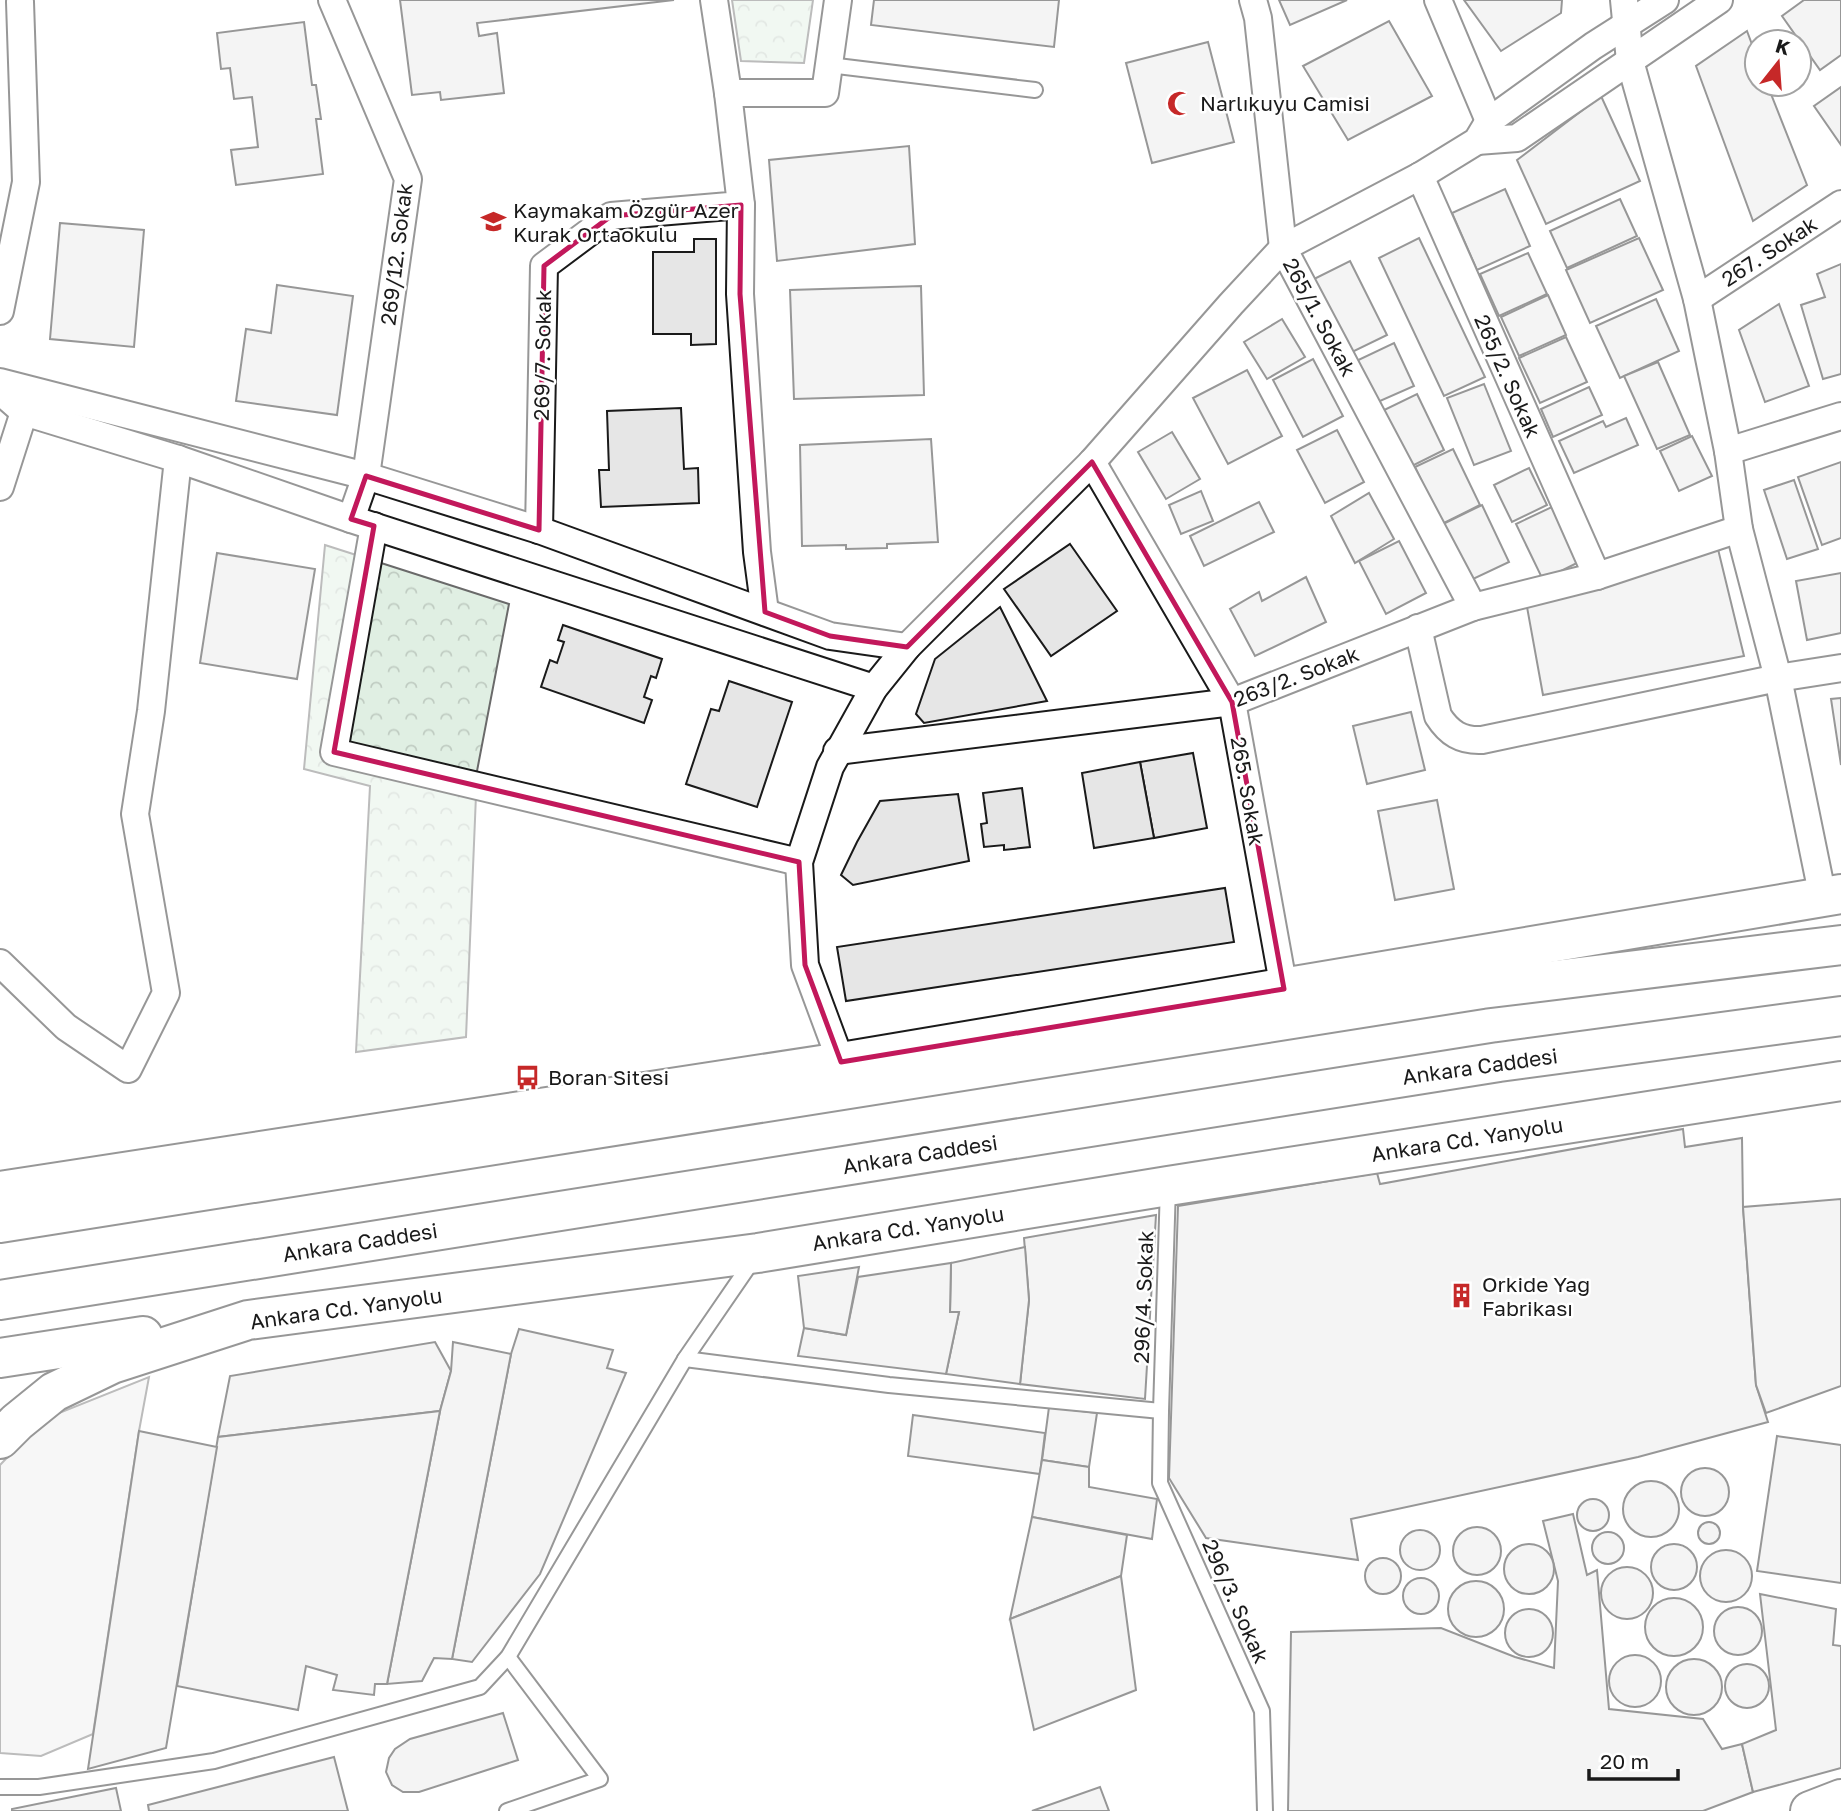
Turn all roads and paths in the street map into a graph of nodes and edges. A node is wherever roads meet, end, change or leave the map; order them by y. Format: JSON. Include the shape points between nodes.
{"nodes":[{"id":1,"x":332,"y":0,"type":"edge"},
{"id":2,"x":714,"y":0,"type":"edge"},
{"id":3,"x":838,"y":0,"type":"edge"},
{"id":4,"x":1253,"y":0,"type":"edge"},
{"id":5,"x":1437,"y":0,"type":"edge"},
{"id":6,"x":1665,"y":0,"type":"edge"},
{"id":7,"x":1719,"y":0,"type":"edge"},
{"id":8,"x":19,"y":2,"type":"edge"},
{"id":9,"x":1626,"y":12,"type":"edge"},
{"id":10,"x":1630,"y":61,"type":"junction"},
{"id":11,"x":829,"y":65,"type":"junction"},
{"id":12,"x":1035,"y":90,"type":"dead end"},
{"id":13,"x":728,"y":93,"type":"junction"},
{"id":14,"x":1483,"y":131,"type":"junction"},
{"id":15,"x":1420,"y":176,"type":"junction"},
{"id":16,"x":1841,"y":204,"type":"edge"},
{"id":17,"x":741,"y":205,"type":"junction"},
{"id":18,"x":1283,"y":248,"type":"junction"},
{"id":19,"x":1697,"y":299,"type":"junction"},
{"id":20,"x":0,"y":311,"type":"edge"},
{"id":21,"x":0,"y":382,"type":"edge"},
{"id":22,"x":0,"y":391,"type":"edge"},
{"id":23,"x":24,"y":412,"type":"junction"},
{"id":24,"x":1841,"y":416,"type":"edge"},
{"id":25,"x":1728,"y":451,"type":"junction"},
{"id":26,"x":178,"y":459,"type":"junction"},
{"id":27,"x":1092,"y":462,"type":"junction"},
{"id":28,"x":366,"y":476,"type":"junction"},
{"id":29,"x":0,"y":486,"type":"edge"},
{"id":30,"x":362,"y":523,"type":"junction"},
{"id":31,"x":1739,"y":529,"type":"junction"},
{"id":32,"x":539,"y":530,"type":"junction"},
{"id":33,"x":1597,"y":576,"type":"junction"},
{"id":34,"x":1474,"y":607,"type":"junction"},
{"id":35,"x":765,"y":612,"type":"junction"},
{"id":36,"x":1418,"y":628,"type":"junction"},
{"id":37,"x":907,"y":647,"type":"junction"},
{"id":38,"x":1841,"y":668,"type":"edge"},
{"id":39,"x":1778,"y":678,"type":"junction"},
{"id":40,"x":874,"y":688,"type":"junction"},
{"id":41,"x":1233,"y":702,"type":"junction"},
{"id":42,"x":837,"y":751,"type":"junction"},
{"id":43,"x":799,"y":862,"type":"junction"},
{"id":44,"x":1832,"y":896,"type":"edge"},
{"id":45,"x":1841,"y":945,"type":"edge"},
{"id":46,"x":0,"y":963,"type":"edge"},
{"id":47,"x":1284,"y":989,"type":"junction"},
{"id":48,"x":1841,"y":1016,"type":"edge"},
{"id":49,"x":841,"y":1062,"type":"junction"},
{"id":50,"x":1841,"y":1081,"type":"edge"},
{"id":51,"x":1168,"y":1186,"type":"junction"},
{"id":52,"x":0,"y":1198,"type":"edge"},
{"id":53,"x":758,"y":1253,"type":"junction"},
{"id":54,"x":0,"y":1300,"type":"edge"},
{"id":55,"x":248,"y":1320,"type":"junction"},
{"id":56,"x":0,"y":1358,"type":"edge"},
{"id":57,"x":685,"y":1359,"type":"junction"},
{"id":58,"x":1161,"y":1411,"type":"junction"},
{"id":59,"x":0,"y":1439,"type":"edge"},
{"id":60,"x":508,"y":1657,"type":"junction"},
{"id":61,"x":0,"y":1787,"type":"edge"},
{"id":62,"x":1841,"y":1800,"type":"edge"},
{"id":63,"x":507,"y":1811,"type":"edge"},
{"id":64,"x":1265,"y":1811,"type":"edge"},
{"id":65,"x":1810,"y":1811,"type":"edge"}],
"edges":[{"from":1,"to":28,"type":"street","name":"269/12. Sokak","via":[[408,179]]},
{"from":2,"to":13,"type":"street"},
{"from":3,"to":11,"type":"street"},
{"from":4,"to":18,"type":"street","name":"265/1. Sokak"},
{"from":5,"to":14,"type":"street"},
{"from":6,"to":9,"type":"street"},
{"from":7,"to":10,"type":"street"},
{"from":8,"to":20,"type":"street","via":[[26,182]]},
{"from":9,"to":10,"type":"street"},
{"from":9,"to":14,"type":"street","via":[[1593,46]]},
{"from":10,"to":14,"type":"street","via":[[1517,138]]},
{"from":10,"to":19,"type":"street"},
{"from":11,"to":12,"type":"lane"},
{"from":11,"to":13,"type":"street","via":[[825,93]]},
{"from":13,"to":17,"type":"street"},
{"from":14,"to":15,"type":"street"},
{"from":15,"to":18,"type":"street"},
{"from":15,"to":33,"type":"street","name":"265/2. Sokak"},
{"from":16,"to":19,"type":"street","name":"267. Sokak"},
{"from":17,"to":32,"type":"street","name":"269/7. Sokak","via":[[611,216],[544,266]]},
{"from":17,"to":35,"type":"street","via":[[740,294]]},
{"from":18,"to":27,"type":"street"},
{"from":18,"to":34,"type":"street","name":"265/1. Sokak"},
{"from":19,"to":25,"type":"street"},
{"from":21,"to":28,"type":"street"},
{"from":22,"to":23,"type":"street"},
{"from":23,"to":26,"type":"street"},
{"from":23,"to":29,"type":"street"},
{"from":24,"to":25,"type":"street"},
{"from":25,"to":31,"type":"street"},
{"from":26,"to":30,"type":"street"},
{"from":26,"to":46,"type":"street","via":[[135,814],[166,993],[128,1069],[66,1027]]},
{"from":27,"to":37,"type":"street"},
{"from":27,"to":41,"type":"street","name":"265. Sokak"},
{"from":28,"to":30,"type":"street","name":"269/12. Sokak"},
{"from":28,"to":32,"type":"street"},
{"from":30,"to":40,"type":"street"},
{"from":30,"to":43,"type":"street","name":"269/12. Sokak","via":[[334,752]]},
{"from":31,"to":33,"type":"street","name":"263/2. Sokak"},
{"from":31,"to":39,"type":"street"},
{"from":32,"to":35,"type":"street"},
{"from":33,"to":34,"type":"street","name":"263/2. Sokak"},
{"from":34,"to":36,"type":"street","name":"263/2. Sokak"},
{"from":35,"to":37,"type":"street","via":[[830,636]]},
{"from":36,"to":39,"type":"street","via":[[1438,716],[1453,734],[1471,741]]},
{"from":36,"to":41,"type":"street","name":"263/2. Sokak"},
{"from":37,"to":40,"type":"street"},
{"from":38,"to":39,"type":"street"},
{"from":39,"to":44,"type":"street"},
{"from":40,"to":42,"type":"street"},
{"from":41,"to":42,"type":"street","name":"263/2. Sokak"},
{"from":41,"to":47,"type":"street","name":"265. Sokak"},
{"from":42,"to":43,"type":"street"},
{"from":43,"to":49,"type":"street","via":[[805,965]]},
{"from":44,"to":47,"type":"main road"},
{"from":45,"to":52,"type":"main road","via":[[1482,989]]},
{"from":47,"to":49,"type":"main road"},
{"from":48,"to":54,"type":"main road","name":"Ankara Caddesi","via":[[1486,1064]]},
{"from":49,"to":52,"type":"main road"},
{"from":50,"to":51,"type":"main road","name":"Ankara Cd. Yanyolu"},
{"from":51,"to":53,"type":"main road","name":"Ankara Cd. Yanyolu"},
{"from":51,"to":58,"type":"lane","name":"296/4. Sokak"},
{"from":53,"to":55,"type":"main road","name":"Ankara Cd. Yanyolu"},
{"from":53,"to":57,"type":"lane"},
{"from":55,"to":56,"type":"main road"},
{"from":55,"to":59,"type":"main road","name":"Ankara Cd. Yanyolu","via":[[112,1364],[54,1392]]},
{"from":57,"to":58,"type":"lane","via":[[889,1385]]},
{"from":57,"to":60,"type":"lane"},
{"from":58,"to":64,"type":"lane","name":"296/3. Sokak","via":[[1160,1483],[1262,1711]]},
{"from":60,"to":61,"type":"lane","via":[[480,1687],[214,1761],[39,1787]]},
{"from":60,"to":63,"type":"lane","via":[[600,1779]]},
{"from":62,"to":65,"type":"main road"}]}
